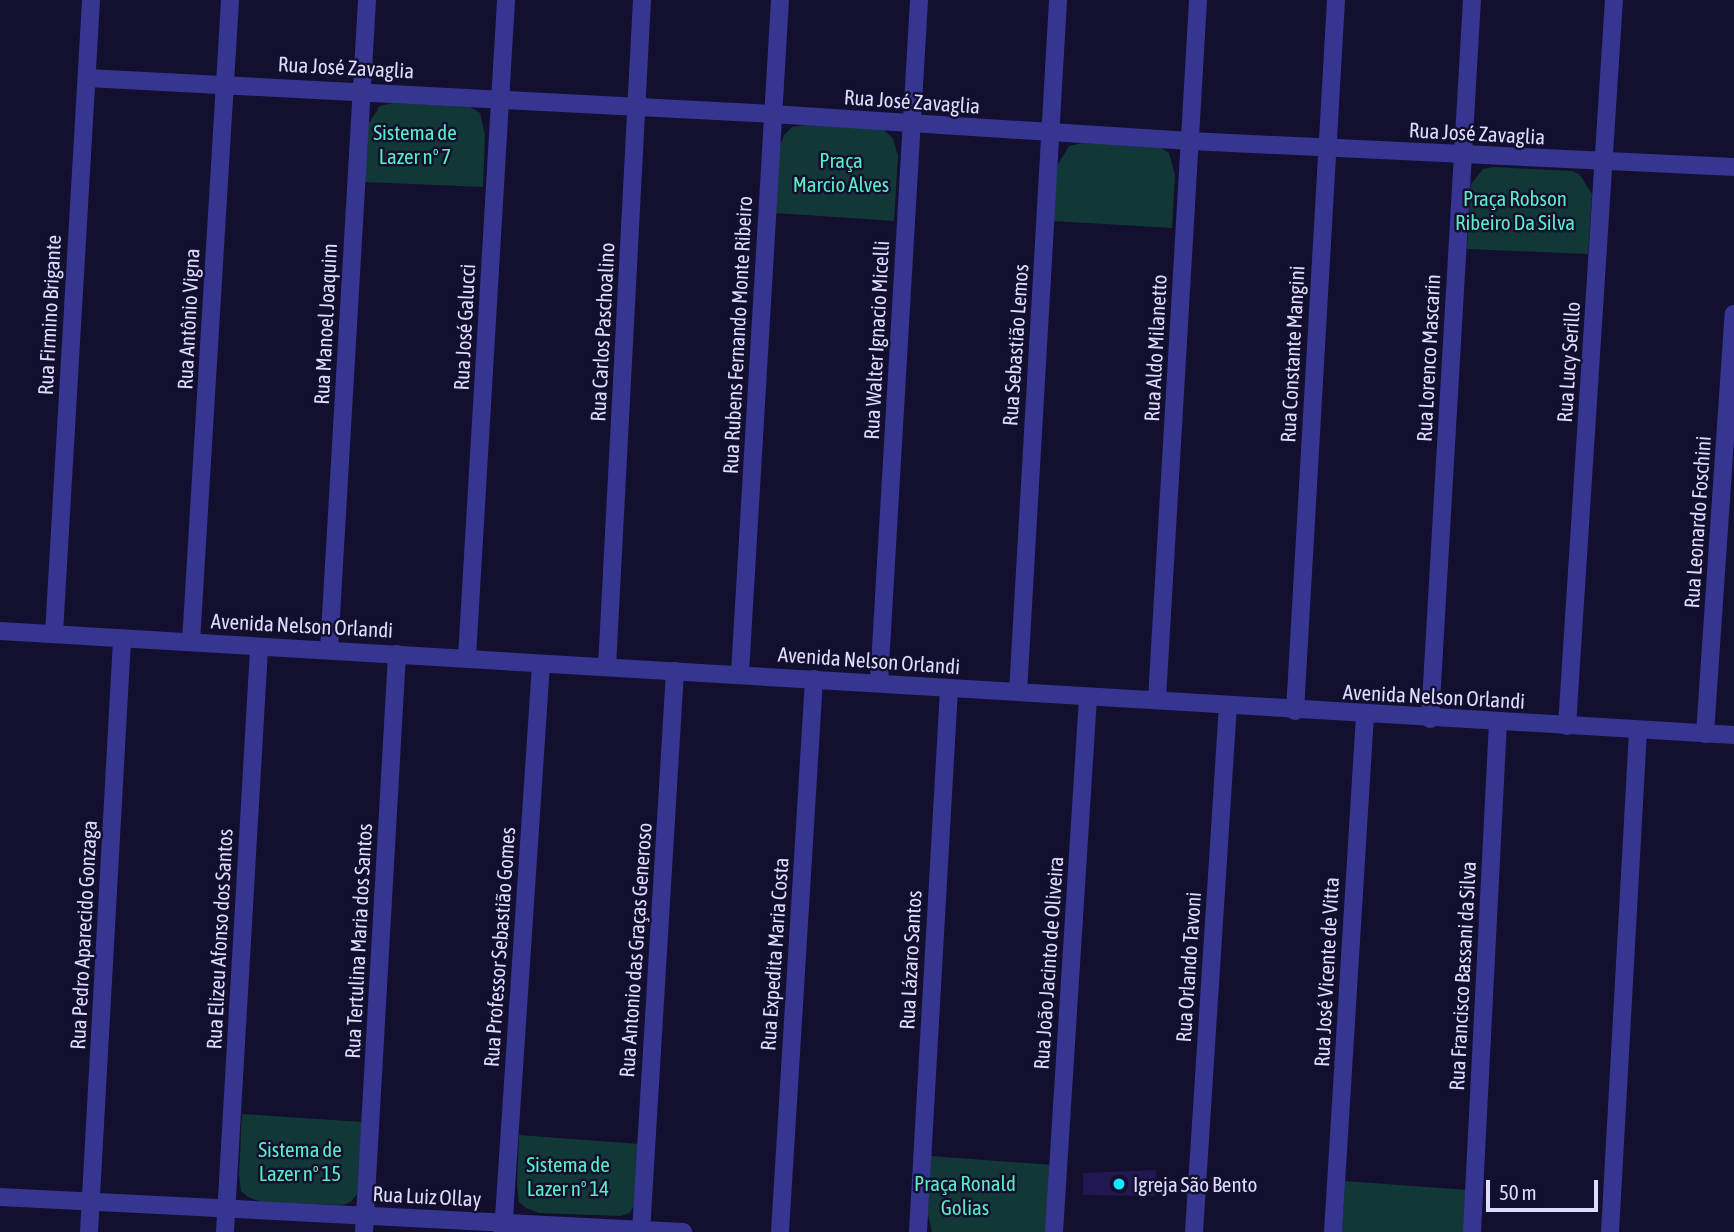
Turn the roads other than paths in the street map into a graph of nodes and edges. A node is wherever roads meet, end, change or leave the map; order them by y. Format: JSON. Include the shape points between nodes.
{"nodes":[{"id":1,"x":91,"y":0,"type":"edge"},
{"id":2,"x":230,"y":0,"type":"edge"},
{"id":3,"x":367,"y":0,"type":"edge"},
{"id":4,"x":506,"y":0,"type":"edge"},
{"id":5,"x":642,"y":0,"type":"edge"},
{"id":6,"x":780,"y":0,"type":"edge"},
{"id":7,"x":919,"y":0,"type":"edge"},
{"id":8,"x":1058,"y":0,"type":"edge"},
{"id":9,"x":1198,"y":0,"type":"edge"},
{"id":10,"x":1336,"y":0,"type":"edge"},
{"id":11,"x":1472,"y":0,"type":"edge"},
{"id":12,"x":1614,"y":0,"type":"edge"},
{"id":13,"x":86,"y":78,"type":"junction"},
{"id":14,"x":225,"y":83,"type":"junction"},
{"id":15,"x":362,"y":91,"type":"junction"},
{"id":16,"x":500,"y":100,"type":"junction"},
{"id":17,"x":636,"y":108,"type":"junction"},
{"id":18,"x":772,"y":114,"type":"junction"},
{"id":19,"x":911,"y":123,"type":"junction"},
{"id":20,"x":1051,"y":132,"type":"junction"},
{"id":21,"x":1190,"y":141,"type":"junction"},
{"id":22,"x":1326,"y":148,"type":"junction"},
{"id":23,"x":1463,"y":155,"type":"junction"},
{"id":24,"x":1603,"y":163,"type":"junction"},
{"id":25,"x":1734,"y":167,"type":"edge"},
{"id":26,"x":1734,"y":314,"type":"edge"},
{"id":27,"x":0,"y":631,"type":"edge"},
{"id":28,"x":54,"y":633,"type":"junction"},
{"id":29,"x":122,"y":640,"type":"junction"},
{"id":30,"x":191,"y":642,"type":"junction"},
{"id":31,"x":259,"y":649,"type":"junction"},
{"id":32,"x":329,"y":650,"type":"junction"},
{"id":33,"x":397,"y":653,"type":"junction"},
{"id":34,"x":467,"y":657,"type":"junction"},
{"id":35,"x":541,"y":665,"type":"junction"},
{"id":36,"x":607,"y":667,"type":"junction"},
{"id":37,"x":675,"y":671,"type":"junction"},
{"id":38,"x":740,"y":673,"type":"junction"},
{"id":39,"x":814,"y":679,"type":"junction"},
{"id":40,"x":879,"y":682,"type":"junction"},
{"id":41,"x":948,"y":690,"type":"junction"},
{"id":42,"x":1018,"y":692,"type":"junction"},
{"id":43,"x":1088,"y":698,"type":"junction"},
{"id":44,"x":1157,"y":699,"type":"junction"},
{"id":45,"x":1228,"y":705,"type":"junction"},
{"id":46,"x":1295,"y":711,"type":"junction"},
{"id":47,"x":1364,"y":715,"type":"junction"},
{"id":48,"x":1430,"y":719,"type":"junction"},
{"id":49,"x":1498,"y":723,"type":"junction"},
{"id":50,"x":1567,"y":726,"type":"junction"},
{"id":51,"x":1638,"y":732,"type":"junction"},
{"id":52,"x":1705,"y":734,"type":"junction"},
{"id":53,"x":1734,"y":736,"type":"edge"},
{"id":54,"x":0,"y":1196,"type":"edge"},
{"id":55,"x":91,"y":1201,"type":"junction"},
{"id":56,"x":226,"y":1207,"type":"junction"},
{"id":57,"x":364,"y":1224,"type":"edge"},
{"id":58,"x":503,"y":1228,"type":"edge"},
{"id":59,"x":641,"y":1230,"type":"edge"},
{"id":60,"x":89,"y":1232,"type":"edge"},
{"id":61,"x":225,"y":1232,"type":"edge"},
{"id":62,"x":683,"y":1232,"type":"edge"},
{"id":63,"x":780,"y":1232,"type":"edge"},
{"id":64,"x":918,"y":1232,"type":"edge"},
{"id":65,"x":1054,"y":1232,"type":"edge"},
{"id":66,"x":1194,"y":1232,"type":"edge"},
{"id":67,"x":1333,"y":1232,"type":"edge"},
{"id":68,"x":1472,"y":1232,"type":"edge"},
{"id":69,"x":1610,"y":1232,"type":"edge"}],
"edges":[{"from":1,"to":13,"type":"street","name":"Rua Firmino Brigante"},
{"from":2,"to":14,"type":"street","name":"Rua Antônio Vigna"},
{"from":3,"to":15,"type":"street","name":"Rua Manoel Joaquim"},
{"from":4,"to":16,"type":"street","name":"Rua José Galucci"},
{"from":5,"to":17,"type":"street","name":"Rua Carlos Paschoalino"},
{"from":6,"to":18,"type":"street","name":"Rua Rubens Fernando Monte Ribeiro"},
{"from":7,"to":19,"type":"street","name":"Rua Walter Ignacio Micelli"},
{"from":8,"to":20,"type":"street","name":"Rua Sebastião Lemos"},
{"from":9,"to":21,"type":"street","name":"Rua Aldo Milanetto"},
{"from":10,"to":22,"type":"street","name":"Rua Constante Mangini"},
{"from":11,"to":23,"type":"street","name":"Rua Lorenco Mascarin"},
{"from":12,"to":24,"type":"street","name":"Rua Lucy Serillo"},
{"from":13,"to":14,"type":"street","name":"Rua José Zavaglia"},
{"from":13,"to":28,"type":"street","name":"Rua Firmino Brigante"},
{"from":14,"to":15,"type":"street","name":"Rua José Zavaglia"},
{"from":14,"to":30,"type":"street","name":"Rua Antônio Vigna"},
{"from":15,"to":16,"type":"street","name":"Rua José Zavaglia"},
{"from":15,"to":32,"type":"street","name":"Rua Manoel Joaquim"},
{"from":16,"to":17,"type":"street","name":"Rua José Zavaglia"},
{"from":16,"to":34,"type":"street","name":"Rua José Galucci"},
{"from":17,"to":18,"type":"street","name":"Rua José Zavaglia"},
{"from":17,"to":36,"type":"street","name":"Rua Carlos Paschoalino"},
{"from":18,"to":19,"type":"street","name":"Rua José Zavaglia"},
{"from":18,"to":38,"type":"street","name":"Rua Rubens Fernando Monte Ribeiro"},
{"from":19,"to":20,"type":"street","name":"Rua José Zavaglia"},
{"from":19,"to":40,"type":"street","name":"Rua Walter Ignacio Micelli"},
{"from":20,"to":21,"type":"street","name":"Rua José Zavaglia"},
{"from":20,"to":42,"type":"street","name":"Rua Sebastião Lemos"},
{"from":21,"to":22,"type":"street","name":"Rua José Zavaglia"},
{"from":21,"to":44,"type":"street","name":"Rua Aldo Milanetto"},
{"from":22,"to":23,"type":"street","name":"Rua José Zavaglia"},
{"from":22,"to":46,"type":"street","name":"Rua Constante Mangini"},
{"from":23,"to":24,"type":"street","name":"Rua José Zavaglia"},
{"from":23,"to":48,"type":"street","name":"Rua Lorenco Mascarin"},
{"from":24,"to":25,"type":"street","name":"Rua José Zavaglia"},
{"from":24,"to":50,"type":"street","name":"Rua Lucy Serillo"},
{"from":26,"to":52,"type":"street","name":"Rua Leonardo Foschini"},
{"from":27,"to":28,"type":"street","name":"Avenida Nelson Orlandi"},
{"from":28,"to":29,"type":"street","name":"Avenida Nelson Orlandi"},
{"from":29,"to":30,"type":"street","name":"Avenida Nelson Orlandi"},
{"from":29,"to":55,"type":"street","name":"Rua Pedro Aparecido Gonzaga"},
{"from":30,"to":31,"type":"street","name":"Avenida Nelson Orlandi"},
{"from":31,"to":32,"type":"street","name":"Avenida Nelson Orlandi"},
{"from":31,"to":56,"type":"street","name":"Rua Elizeu Afonso dos Santos"},
{"from":32,"to":33,"type":"street","name":"Avenida Nelson Orlandi"},
{"from":33,"to":34,"type":"street","name":"Avenida Nelson Orlandi"},
{"from":33,"to":57,"type":"street","name":"Rua Tertulina Maria dos Santos"},
{"from":34,"to":35,"type":"street","name":"Avenida Nelson Orlandi"},
{"from":35,"to":36,"type":"street","name":"Avenida Nelson Orlandi"},
{"from":35,"to":58,"type":"street","name":"Rua Professor Sebastião Gomes"},
{"from":36,"to":37,"type":"street","name":"Avenida Nelson Orlandi"},
{"from":37,"to":38,"type":"street","name":"Avenida Nelson Orlandi"},
{"from":37,"to":59,"type":"street","name":"Rua Antonio das Graças Generoso"},
{"from":38,"to":39,"type":"street","name":"Avenida Nelson Orlandi"},
{"from":39,"to":40,"type":"street","name":"Avenida Nelson Orlandi"},
{"from":39,"to":63,"type":"street","name":"Rua Expedita Maria Costa"},
{"from":40,"to":41,"type":"street","name":"Avenida Nelson Orlandi"},
{"from":41,"to":42,"type":"street","name":"Avenida Nelson Orlandi"},
{"from":41,"to":64,"type":"street","name":"Rua Lázaro Santos"},
{"from":42,"to":43,"type":"street","name":"Avenida Nelson Orlandi"},
{"from":43,"to":44,"type":"street","name":"Avenida Nelson Orlandi"},
{"from":43,"to":65,"type":"street","name":"Rua João Jacinto de Oliveira"},
{"from":44,"to":45,"type":"street","name":"Avenida Nelson Orlandi"},
{"from":45,"to":46,"type":"street","name":"Avenida Nelson Orlandi"},
{"from":45,"to":66,"type":"street","name":"Rua Orlando Tavoni"},
{"from":46,"to":47,"type":"street","name":"Avenida Nelson Orlandi"},
{"from":47,"to":48,"type":"street","name":"Avenida Nelson Orlandi"},
{"from":47,"to":67,"type":"street","name":"Rua José Vicente de Vitta"},
{"from":48,"to":49,"type":"street","name":"Avenida Nelson Orlandi"},
{"from":49,"to":50,"type":"street","name":"Avenida Nelson Orlandi"},
{"from":49,"to":68,"type":"street","name":"Rua Francisco Bassani da Silva"},
{"from":50,"to":51,"type":"street","name":"Avenida Nelson Orlandi"},
{"from":51,"to":52,"type":"street","name":"Avenida Nelson Orlandi"},
{"from":51,"to":69,"type":"street"},
{"from":52,"to":53,"type":"street","name":"Avenida Nelson Orlandi"},
{"from":54,"to":55,"type":"street","name":"Rua Luiz Ollay"},
{"from":55,"to":56,"type":"street","name":"Rua Luiz Ollay"},
{"from":55,"to":60,"type":"street","name":"Rua Pedro Aparecido Gonzaga"},
{"from":56,"to":57,"type":"street","name":"Rua Luiz Ollay"},
{"from":56,"to":61,"type":"street","name":"Rua Elizeu Afonso dos Santos"},
{"from":57,"to":58,"type":"street","name":"Rua Luiz Ollay"},
{"from":58,"to":59,"type":"street","name":"Rua Luiz Ollay"},
{"from":59,"to":62,"type":"street","name":"Rua Luiz Ollay"}]}
